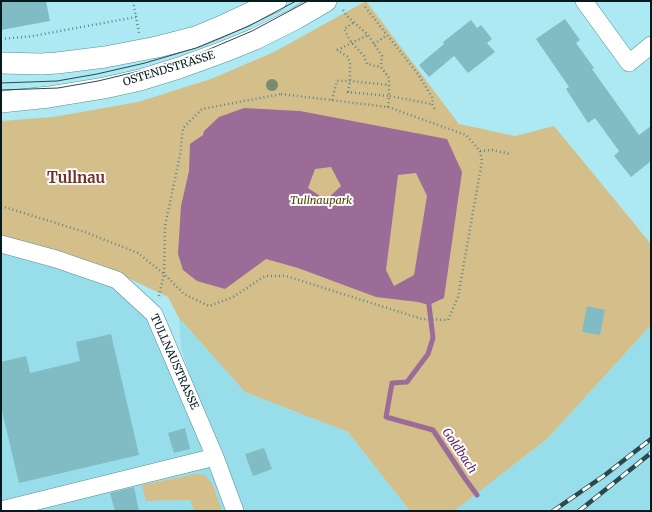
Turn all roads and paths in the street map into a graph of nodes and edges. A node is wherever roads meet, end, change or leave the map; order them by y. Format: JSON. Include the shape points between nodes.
{"nodes":[{"id":1,"x":133,"y":1,"type":"edge"},
{"id":2,"x":276,"y":1,"type":"edge"},
{"id":3,"x":584,"y":1,"type":"edge"},
{"id":4,"x":334,"y":5,"type":"edge"},
{"id":5,"x":365,"y":7,"type":"dead end"},
{"id":6,"x":136,"y":17,"type":"junction"},
{"id":7,"x":353,"y":23,"type":"junction"},
{"id":8,"x":368,"y":34,"type":"junction"},
{"id":9,"x":388,"y":35,"type":"junction"},
{"id":10,"x":1,"y":38,"type":"edge"},
{"id":11,"x":140,"y":39,"type":"dead end"},
{"id":12,"x":351,"y":42,"type":"junction"},
{"id":13,"x":374,"y":44,"type":"junction"},
{"id":14,"x":651,"y":45,"type":"edge"},
{"id":15,"x":1,"y":63,"type":"edge"},
{"id":16,"x":381,"y":67,"type":"junction"},
{"id":17,"x":350,"y":81,"type":"junction"},
{"id":18,"x":389,"y":85,"type":"junction"},
{"id":19,"x":389,"y":96,"type":"junction"},
{"id":20,"x":332,"y":100,"type":"junction"},
{"id":21,"x":1,"y":102,"type":"edge"},
{"id":22,"x":432,"y":104,"type":"junction"},
{"id":23,"x":388,"y":107,"type":"junction"},
{"id":24,"x":435,"y":110,"type":"dead end"},
{"id":25,"x":480,"y":150,"type":"junction"},
{"id":26,"x":510,"y":154,"type":"dead end"},
{"id":27,"x":1,"y":206,"type":"edge"},
{"id":28,"x":1,"y":244,"type":"edge"},
{"id":29,"x":164,"y":274,"type":"junction"},
{"id":30,"x":154,"y":314,"type":"junction"},
{"id":31,"x":215,"y":457,"type":"junction"},
{"id":32,"x":1,"y":510,"type":"edge"},
{"id":33,"x":235,"y":511,"type":"edge"}],
"edges":[{"from":1,"to":6,"type":"path"},
{"from":2,"to":15,"type":"main road","name":"OSTENDSTRASSE","via":[[196,37],[157,47],[65,62]]},
{"from":3,"to":14,"type":"street","via":[[629,63]]},
{"from":4,"to":7,"type":"path"},
{"from":4,"to":21,"type":"main road","name":"OSTENDSTRASSE","via":[[297,18],[224,52],[140,80],[49,97]]},
{"from":5,"to":9,"type":"path"},
{"from":6,"to":10,"type":"path","via":[[33,36]]},
{"from":6,"to":11,"type":"path"},
{"from":7,"to":8,"type":"path"},
{"from":7,"to":12,"type":"path","via":[[344,29]]},
{"from":8,"to":12,"type":"path"},
{"from":8,"to":13,"type":"path"},
{"from":9,"to":13,"type":"path"},
{"from":9,"to":22,"type":"path","via":[[418,74],[433,98]]},
{"from":12,"to":16,"type":"path","via":[[364,56],[367,64]]},
{"from":12,"to":17,"type":"path","via":[[337,50],[348,57]]},
{"from":13,"to":16,"type":"path","via":[[382,56]]},
{"from":16,"to":18,"type":"path","via":[[389,78]]},
{"from":17,"to":18,"type":"path"},
{"from":17,"to":19,"type":"path","via":[[348,92]]},
{"from":17,"to":20,"type":"path","via":[[337,81]]},
{"from":18,"to":19,"type":"path"},
{"from":19,"to":22,"type":"path"},
{"from":19,"to":23,"type":"path"},
{"from":20,"to":23,"type":"path"},
{"from":20,"to":29,"type":"path","via":[[281,94],[202,109],[183,128],[166,226]]},
{"from":22,"to":24,"type":"path"},
{"from":23,"to":25,"type":"path","via":[[466,135]]},
{"from":25,"to":26,"type":"path"},
{"from":25,"to":29,"type":"path","via":[[482,161],[458,297],[448,320],[422,319],[286,276],[265,276],[233,297],[209,306],[184,294]]},
{"from":27,"to":29,"type":"path","via":[[85,232],[138,253]]},
{"from":28,"to":30,"type":"street","name":"TULLNAUSTRASSE","via":[[118,280]]},
{"from":29,"to":30,"type":"path"},
{"from":30,"to":31,"type":"street","name":"TULLNAUSTRASSE"},
{"from":31,"to":32,"type":"street"},
{"from":31,"to":33,"type":"street","name":"TULLNAUSTRASSE"}]}
